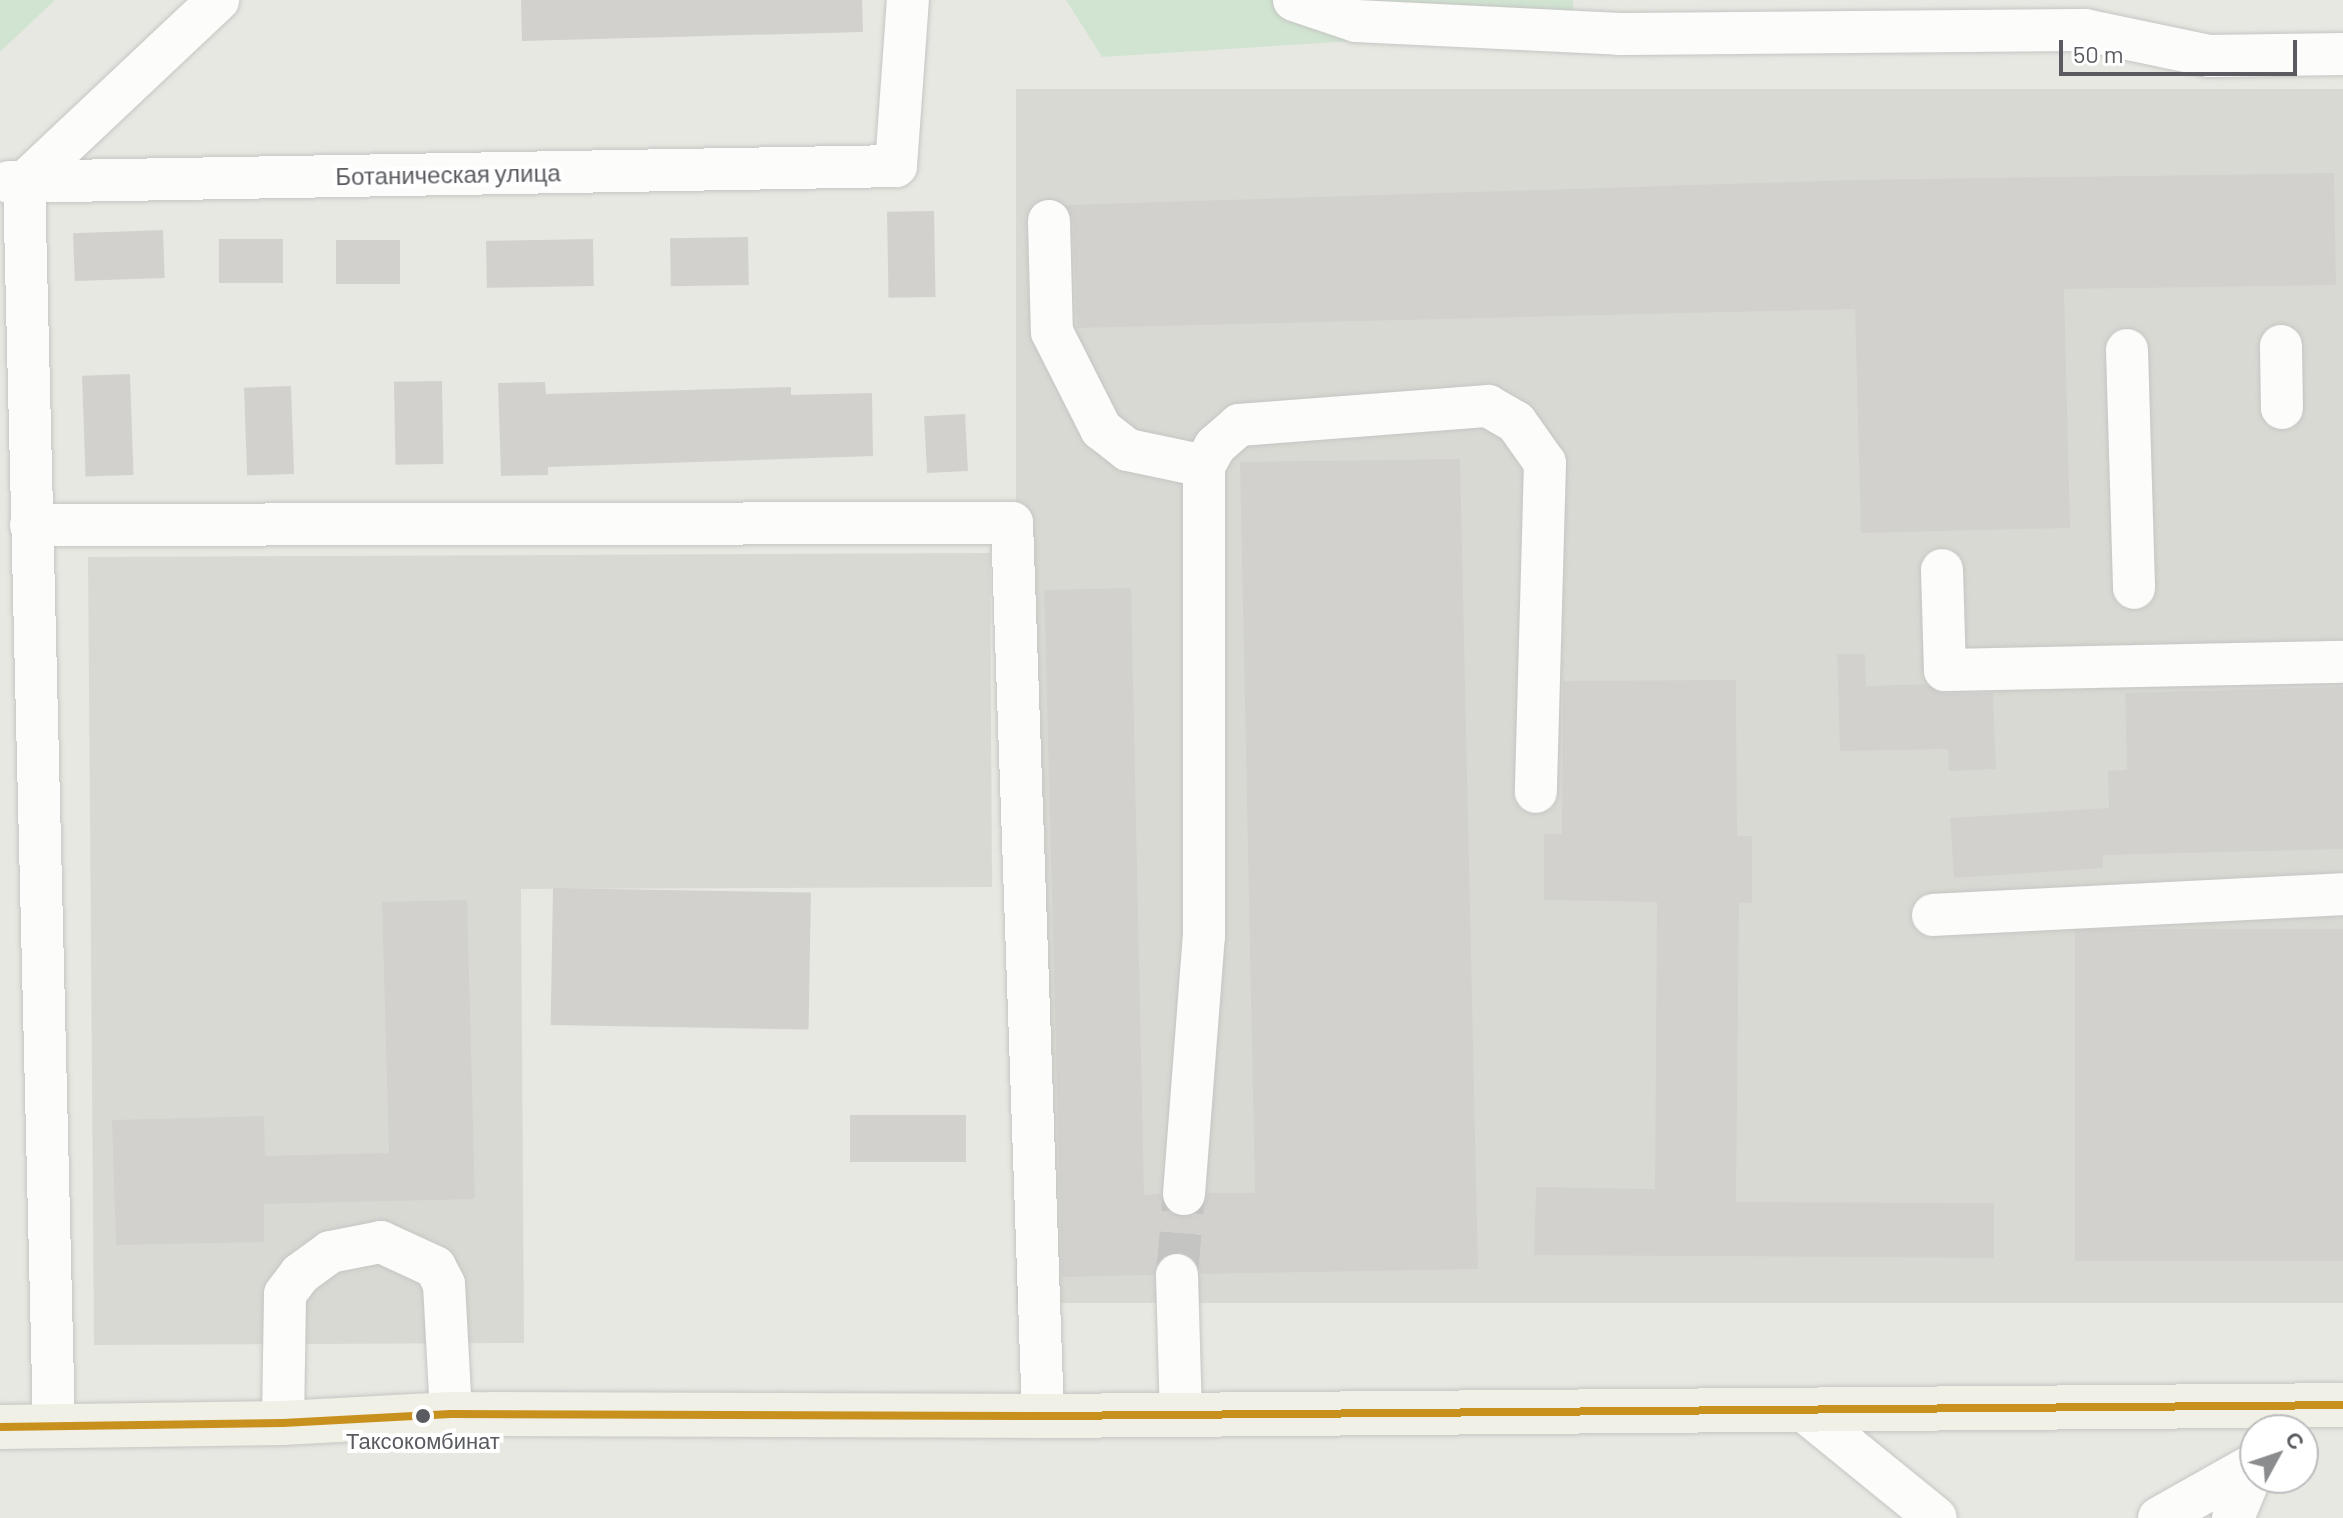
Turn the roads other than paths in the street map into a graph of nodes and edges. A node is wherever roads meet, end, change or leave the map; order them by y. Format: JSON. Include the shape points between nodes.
{"nodes":[{"id":1,"x":218,"y":0,"type":"edge"},
{"id":2,"x":908,"y":0,"type":"edge"},
{"id":3,"x":1294,"y":0,"type":"edge"},
{"id":4,"x":2343,"y":54,"type":"edge"},
{"id":5,"x":12,"y":182,"type":"edge"},
{"id":6,"x":1049,"y":221,"type":"dead end"},
{"id":7,"x":2281,"y":346,"type":"dead end"},
{"id":8,"x":2127,"y":350,"type":"dead end"},
{"id":9,"x":2282,"y":408,"type":"dead end"},
{"id":10,"x":1204,"y":466,"type":"junction"},
{"id":11,"x":31,"y":525,"type":"junction"},
{"id":12,"x":1942,"y":570,"type":"dead end"},
{"id":13,"x":2134,"y":588,"type":"dead end"},
{"id":14,"x":2343,"y":662,"type":"edge"},
{"id":15,"x":1536,"y":792,"type":"dead end"},
{"id":16,"x":2343,"y":894,"type":"edge"},
{"id":17,"x":1933,"y":915,"type":"dead end"},
{"id":18,"x":1184,"y":1194,"type":"tunnel mouth"},
{"id":19,"x":1177,"y":1275,"type":"tunnel mouth"},
{"id":20,"x":1803,"y":1410,"type":"junction"},
{"id":21,"x":451,"y":1414,"type":"junction"},
{"id":22,"x":2310,"y":1414,"type":"edge"},
{"id":23,"x":1181,"y":1415,"type":"junction"},
{"id":24,"x":1043,"y":1416,"type":"junction"},
{"id":25,"x":283,"y":1423,"type":"junction"},
{"id":26,"x":54,"y":1425,"type":"junction"},
{"id":27,"x":0,"y":1427,"type":"edge"},
{"id":28,"x":2239,"y":1474,"type":"edge"},
{"id":29,"x":2243,"y":1494,"type":"edge"},
{"id":30,"x":1936,"y":1518,"type":"edge"},
{"id":31,"x":2159,"y":1518,"type":"edge"},
{"id":32,"x":2233,"y":1518,"type":"edge"}],
"edges":[{"from":1,"to":5,"type":"street"},
{"from":2,"to":5,"type":"street","name":"Ботаническая улица","via":[[896,166]]},
{"from":3,"to":4,"type":"street","via":[[1356,21],[1620,34],[2085,30],[2209,56]]},
{"from":5,"to":11,"type":"street"},
{"from":6,"to":10,"type":"street","via":[[1052,332],[1101,429],[1128,450]]},
{"from":7,"to":9,"type":"street"},
{"from":8,"to":13,"type":"street"},
{"from":10,"to":15,"type":"street","via":[[1215,446],[1239,425],[1488,406],[1516,422],[1545,463]]},
{"from":10,"to":18,"type":"street","via":[[1204,937]]},
{"from":11,"to":24,"type":"street","via":[[1012,523]]},
{"from":11,"to":26,"type":"street"},
{"from":12,"to":14,"type":"street","via":[[1945,670]]},
{"from":16,"to":17,"type":"street"},
{"from":19,"to":23,"type":"street"},
{"from":20,"to":22,"type":"main road"},
{"from":20,"to":23,"type":"main road"},
{"from":20,"to":30,"type":"street"},
{"from":21,"to":24,"type":"main road"},
{"from":21,"to":25,"type":"main road"},
{"from":21,"to":25,"type":"street","via":[[444,1284],[435,1267],[381,1242],[330,1252],[300,1274],[285,1294]]},
{"from":23,"to":24,"type":"main road"},
{"from":25,"to":26,"type":"main road"},
{"from":26,"to":27,"type":"main road"},
{"from":28,"to":31,"type":"street"},
{"from":29,"to":32,"type":"street"}]}
